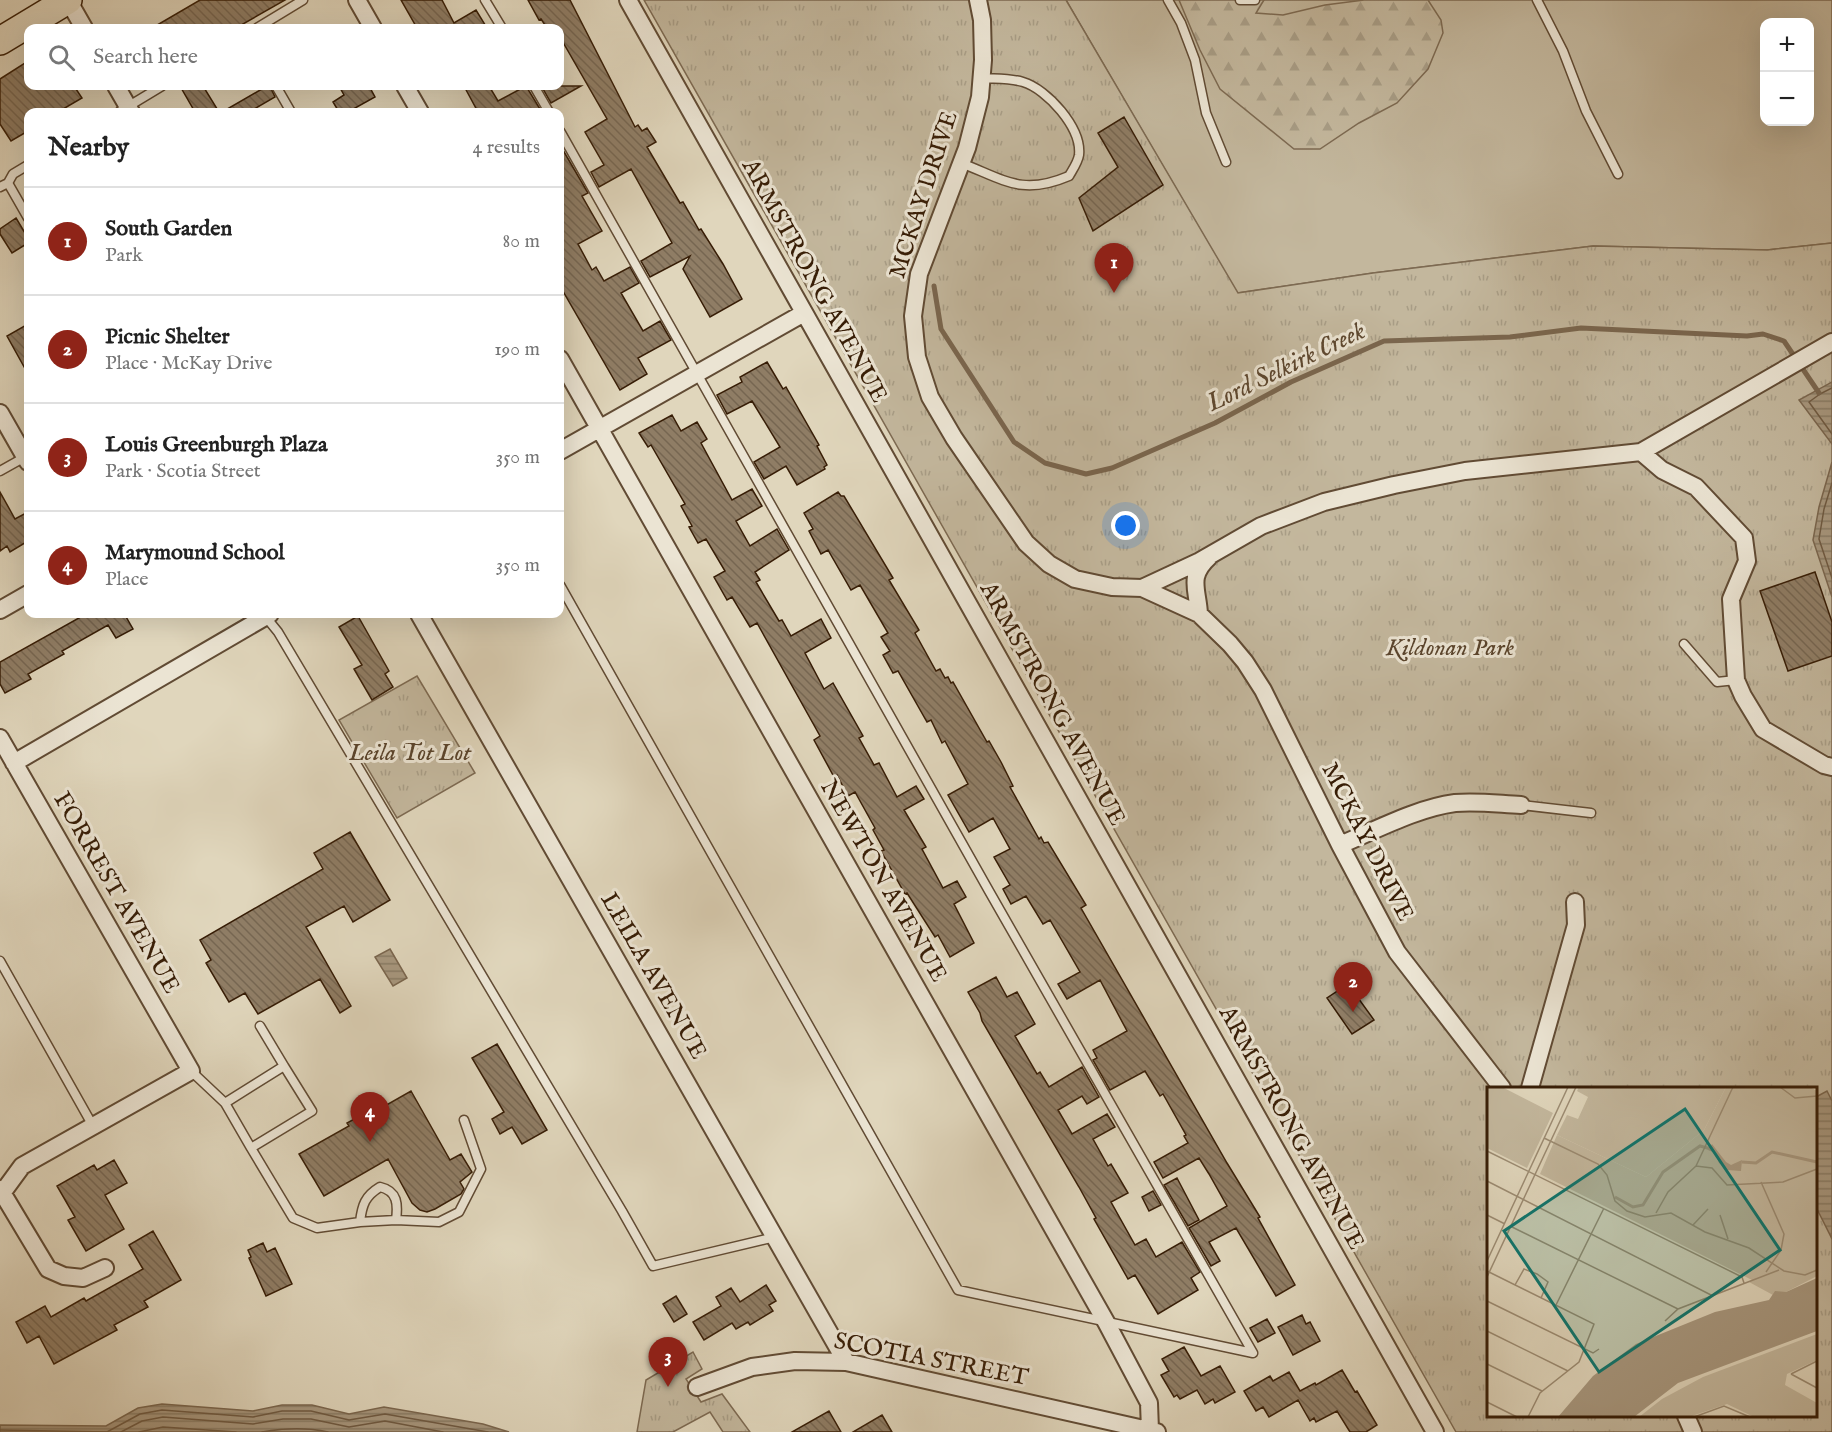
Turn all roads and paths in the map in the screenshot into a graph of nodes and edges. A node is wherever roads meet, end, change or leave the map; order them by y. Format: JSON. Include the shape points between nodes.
{"nodes":[{"id":1,"x":68,"y":0,"type":"edge"},
{"id":2,"x":303,"y":0,"type":"edge"},
{"id":3,"x":357,"y":0,"type":"edge"},
{"id":4,"x":485,"y":0,"type":"edge"},
{"id":5,"x":628,"y":0,"type":"edge"},
{"id":6,"x":978,"y":0,"type":"edge"},
{"id":7,"x":1167,"y":0,"type":"edge"},
{"id":8,"x":1240,"y":0,"type":"edge"},
{"id":9,"x":1255,"y":0,"type":"edge"},
{"id":10,"x":1537,"y":0,"type":"edge"},
{"id":11,"x":28,"y":24,"type":"edge"},
{"id":12,"x":82,"y":24,"type":"edge"},
{"id":13,"x":264,"y":24,"type":"edge"},
{"id":14,"x":371,"y":24,"type":"edge"},
{"id":15,"x":500,"y":24,"type":"edge"},
{"id":16,"x":24,"y":27,"type":"edge"},
{"id":17,"x":0,"y":41,"type":"edge"},
{"id":18,"x":982,"y":78,"type":"junction"},
{"id":19,"x":118,"y":90,"type":"edge"},
{"id":20,"x":156,"y":90,"type":"edge"},
{"id":21,"x":278,"y":90,"type":"edge"},
{"id":22,"x":407,"y":90,"type":"edge"},
{"id":23,"x":536,"y":90,"type":"edge"},
{"id":24,"x":125,"y":108,"type":"edge"},
{"id":25,"x":130,"y":108,"type":"edge"},
{"id":26,"x":289,"y":108,"type":"edge"},
{"id":27,"x":418,"y":108,"type":"edge"},
{"id":28,"x":547,"y":108,"type":"edge"},
{"id":29,"x":564,"y":138,"type":"edge"},
{"id":30,"x":1226,"y":162,"type":"dead end"},
{"id":31,"x":962,"y":163,"type":"junction"},
{"id":32,"x":24,"y":167,"type":"edge"},
{"id":33,"x":1618,"y":174,"type":"dead end"},
{"id":34,"x":4,"y":185,"type":"edge"},
{"id":35,"x":24,"y":212,"type":"edge"},
{"id":36,"x":804,"y":313,"type":"junction"},
{"id":37,"x":1832,"y":342,"type":"edge"},
{"id":38,"x":564,"y":366,"type":"edge"},
{"id":39,"x":697,"y":374,"type":"junction"},
{"id":40,"x":0,"y":413,"type":"edge"},
{"id":41,"x":599,"y":429,"type":"junction"},
{"id":42,"x":564,"y":449,"type":"edge"},
{"id":43,"x":1641,"y":452,"type":"junction"},
{"id":44,"x":24,"y":455,"type":"edge"},
{"id":45,"x":24,"y":461,"type":"edge"},
{"id":46,"x":0,"y":471,"type":"edge"},
{"id":47,"x":1209,"y":556,"type":"junction"},
{"id":48,"x":1142,"y":588,"type":"junction"},
{"id":49,"x":564,"y":592,"type":"edge"},
{"id":50,"x":24,"y":596,"type":"edge"},
{"id":51,"x":0,"y":610,"type":"edge"},
{"id":52,"x":1199,"y":614,"type":"junction"},
{"id":53,"x":259,"y":618,"type":"edge"},
{"id":54,"x":269,"y":618,"type":"edge"},
{"id":55,"x":421,"y":618,"type":"edge"},
{"id":56,"x":1684,"y":644,"type":"dead end"},
{"id":57,"x":1736,"y":680,"type":"junction"},
{"id":58,"x":0,"y":738,"type":"edge"},
{"id":59,"x":14,"y":763,"type":"junction"},
{"id":60,"x":1832,"y":767,"type":"edge"},
{"id":61,"x":1521,"y":805,"type":"joint"},
{"id":62,"x":1591,"y":813,"type":"dead end"},
{"id":63,"x":1340,"y":845,"type":"junction"},
{"id":64,"x":1575,"y":902,"type":"dead end"},
{"id":65,"x":0,"y":961,"type":"edge"},
{"id":66,"x":260,"y":1026,"type":"dead end"},
{"id":67,"x":284,"y":1066,"type":"junction"},
{"id":68,"x":191,"y":1071,"type":"junction"},
{"id":69,"x":1500,"y":1087,"type":"edge"},
{"id":70,"x":1531,"y":1087,"type":"edge"},
{"id":71,"x":225,"y":1103,"type":"junction"},
{"id":72,"x":464,"y":1120,"type":"dead end"},
{"id":73,"x":93,"y":1126,"type":"junction"},
{"id":74,"x":251,"y":1148,"type":"junction"},
{"id":75,"x":1,"y":1193,"type":"edge"},
{"id":76,"x":396,"y":1220,"type":"junction"},
{"id":77,"x":360,"y":1222,"type":"junction"},
{"id":78,"x":775,"y":1237,"type":"junction"},
{"id":79,"x":105,"y":1268,"type":"dead end"},
{"id":80,"x":1106,"y":1322,"type":"junction"},
{"id":81,"x":846,"y":1362,"type":"junction"},
{"id":82,"x":698,"y":1387,"type":"dead end"},
{"id":83,"x":1686,"y":1417,"type":"edge"},
{"id":84,"x":1154,"y":1431,"type":"edge"},
{"id":85,"x":1435,"y":1432,"type":"edge"},
{"id":86,"x":1693,"y":1432,"type":"edge"}],
"edges":[{"from":1,"to":11,"type":"main road"},
{"from":1,"to":12,"type":"street"},
{"from":2,"to":13,"type":"lane"},
{"from":3,"to":14,"type":"street"},
{"from":4,"to":15,"type":"lane"},
{"from":5,"to":36,"type":"street","name":"ARMSTRONG AVENUE"},
{"from":6,"to":18,"type":"street","name":"MCKAY DRIVE"},
{"from":7,"to":30,"type":"lane","via":[[1195,60],[1206,113]]},
{"from":8,"to":9,"type":"lane"},
{"from":10,"to":33,"type":"lane"},
{"from":16,"to":17,"type":"main road"},
{"from":18,"to":31,"type":"street","name":"MCKAY DRIVE"},
{"from":18,"to":31,"type":"lane","via":[[1023,82],[1041,89],[1057,105],[1076,137],[1079,154],[1069,176],[1049,184],[1021,186]]},
{"from":19,"to":24,"type":"street"},
{"from":20,"to":25,"type":"lane"},
{"from":21,"to":26,"type":"lane"},
{"from":22,"to":27,"type":"street"},
{"from":23,"to":28,"type":"lane"},
{"from":29,"to":39,"type":"lane"},
{"from":31,"to":48,"type":"street","name":"MCKAY DRIVE","via":[[919,274],[913,316],[917,357],[930,397],[1026,543],[1049,564],[1076,579],[1112,587]]},
{"from":32,"to":34,"type":"lane"},
{"from":34,"to":35,"type":"lane"},
{"from":36,"to":39,"type":"street"},
{"from":36,"to":85,"type":"street","name":"ARMSTRONG AVENUE"},
{"from":37,"to":43,"type":"street"},
{"from":38,"to":41,"type":"street","name":"NEWTON AVENUE"},
{"from":39,"to":41,"type":"street"},
{"from":39,"to":80,"type":"lane","via":[[1253,1353]]},
{"from":40,"to":44,"type":"street"},
{"from":41,"to":42,"type":"street"},
{"from":41,"to":80,"type":"street","name":"NEWTON AVENUE"},
{"from":43,"to":47,"type":"street","via":[[1465,471],[1394,485],[1324,502],[1261,526]]},
{"from":43,"to":57,"type":"street","via":[[1662,470],[1696,487],[1744,538],[1747,561],[1731,599]]},
{"from":45,"to":46,"type":"lane"},
{"from":47,"to":48,"type":"street"},
{"from":47,"to":52,"type":"street","via":[[1200,566],[1194,583]]},
{"from":48,"to":52,"type":"street","name":"MCKAY DRIVE"},
{"from":49,"to":80,"type":"lane","via":[[958,1290]]},
{"from":50,"to":51,"type":"street"},
{"from":52,"to":63,"type":"street","name":"MCKAY DRIVE","via":[[1230,644],[1263,690]]},
{"from":53,"to":59,"type":"street"},
{"from":54,"to":78,"type":"lane","via":[[652,1266]]},
{"from":55,"to":78,"type":"street","name":"LEILA AVENUE"},
{"from":56,"to":57,"type":"lane","via":[[1718,682]]},
{"from":57,"to":60,"type":"street","via":[[1763,729]]},
{"from":58,"to":59,"type":"street","name":"FORREST AVENUE"},
{"from":59,"to":68,"type":"street","name":"FORREST AVENUE"},
{"from":61,"to":62,"type":"lane"},
{"from":61,"to":63,"type":"street","via":[[1472,802],[1426,809]]},
{"from":63,"to":69,"type":"street","name":"MCKAY DRIVE","via":[[1397,952]]},
{"from":64,"to":70,"type":"street","via":[[1576,925]]},
{"from":65,"to":73,"type":"lane"},
{"from":66,"to":67,"type":"lane"},
{"from":67,"to":71,"type":"lane"},
{"from":67,"to":74,"type":"lane","via":[[312,1111]]},
{"from":68,"to":71,"type":"lane"},
{"from":68,"to":73,"type":"street"},
{"from":71,"to":74,"type":"lane"},
{"from":72,"to":76,"type":"lane","via":[[481,1169],[459,1212],[439,1222]]},
{"from":73,"to":75,"type":"street","via":[[22,1166]]},
{"from":74,"to":77,"type":"lane","via":[[293,1218],[317,1228]]},
{"from":75,"to":79,"type":"street","via":[[48,1269],[83,1278]]},
{"from":76,"to":77,"type":"lane"},
{"from":76,"to":77,"type":"lane","via":[[396,1198],[389,1189],[380,1187],[362,1204]]},
{"from":78,"to":81,"type":"street","name":"LEILA AVENUE"},
{"from":80,"to":84,"type":"street","name":"NEWTON AVENUE","via":[[1149,1403]]},
{"from":81,"to":82,"type":"street","name":"SCOTIA STREET","via":[[795,1361],[752,1367]]},
{"from":81,"to":84,"type":"street","name":"SCOTIA STREET"},
{"from":83,"to":86,"type":"street"}]}
